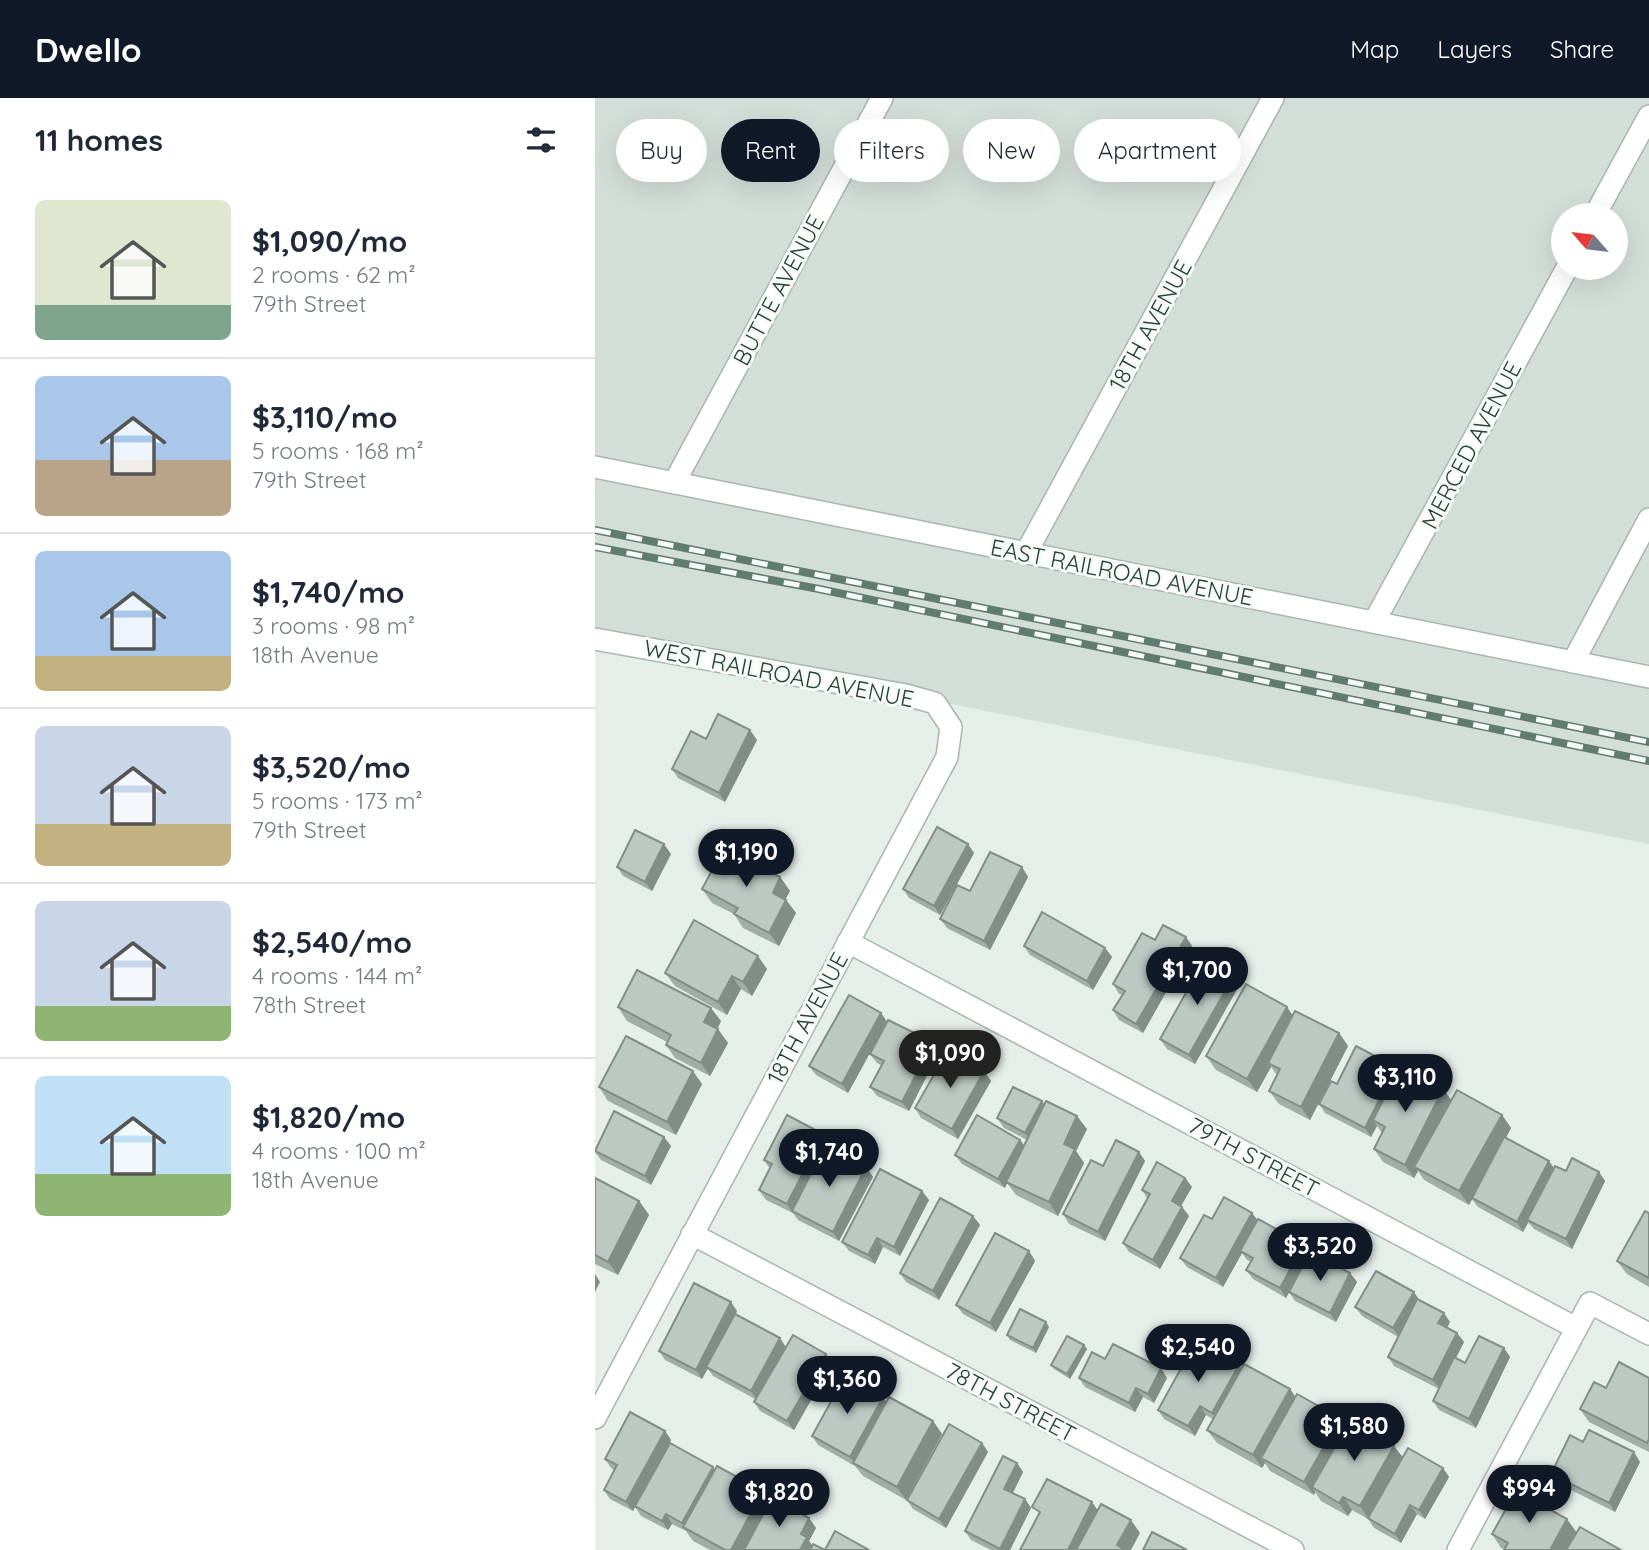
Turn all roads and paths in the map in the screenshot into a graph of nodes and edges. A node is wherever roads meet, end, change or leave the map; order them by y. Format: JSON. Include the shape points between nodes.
{"nodes":[{"id":1,"x":882,"y":98,"type":"edge"},
{"id":2,"x":1273,"y":98,"type":"edge"},
{"id":3,"x":1649,"y":116,"type":"edge"},
{"id":4,"x":1602,"y":203,"type":"edge"},
{"id":5,"x":1560,"y":280,"type":"edge"},
{"id":6,"x":595,"y":467,"type":"edge"},
{"id":7,"x":674,"y":483,"type":"junction"},
{"id":8,"x":1649,"y":519,"type":"edge"},
{"id":9,"x":1026,"y":552,"type":"junction"},
{"id":10,"x":1374,"y":622,"type":"junction"},
{"id":11,"x":595,"y":639,"type":"edge"},
{"id":12,"x":1573,"y":662,"type":"junction"},
{"id":13,"x":1649,"y":677,"type":"edge"},
{"id":14,"x":951,"y":727,"type":"joint"},
{"id":15,"x":848,"y":942,"type":"junction"},
{"id":16,"x":692,"y":1234,"type":"junction"},
{"id":17,"x":1576,"y":1328,"type":"junction"},
{"id":18,"x":1649,"y":1334,"type":"edge"},
{"id":19,"x":595,"y":1418,"type":"edge"},
{"id":20,"x":1293,"y":1550,"type":"edge"},
{"id":21,"x":1458,"y":1550,"type":"edge"}],
"edges":[{"from":1,"to":7,"type":"street","name":"BUTTE AVENUE"},
{"from":2,"to":9,"type":"street","name":"18TH AVENUE"},
{"from":3,"to":4,"type":"street"},
{"from":5,"to":10,"type":"street","name":"MERCED AVENUE"},
{"from":6,"to":7,"type":"street","name":"EAST RAILROAD AVENUE"},
{"from":7,"to":9,"type":"street","name":"EAST RAILROAD AVENUE"},
{"from":8,"to":12,"type":"street"},
{"from":9,"to":10,"type":"street","name":"EAST RAILROAD AVENUE"},
{"from":10,"to":12,"type":"street","name":"EAST RAILROAD AVENUE"},
{"from":11,"to":14,"type":"street","name":"WEST RAILROAD AVENUE","via":[[906,695],[935,703]]},
{"from":12,"to":13,"type":"street","name":"EAST RAILROAD AVENUE"},
{"from":14,"to":15,"type":"street","name":"18TH AVENUE","via":[[947,757]]},
{"from":15,"to":16,"type":"street","name":"18TH AVENUE"},
{"from":15,"to":17,"type":"street","name":"79TH STREET"},
{"from":16,"to":19,"type":"street","name":"18TH AVENUE"},
{"from":16,"to":20,"type":"street","name":"78TH STREET"},
{"from":17,"to":18,"type":"street","via":[[1590,1303]]},
{"from":17,"to":21,"type":"street"}]}
